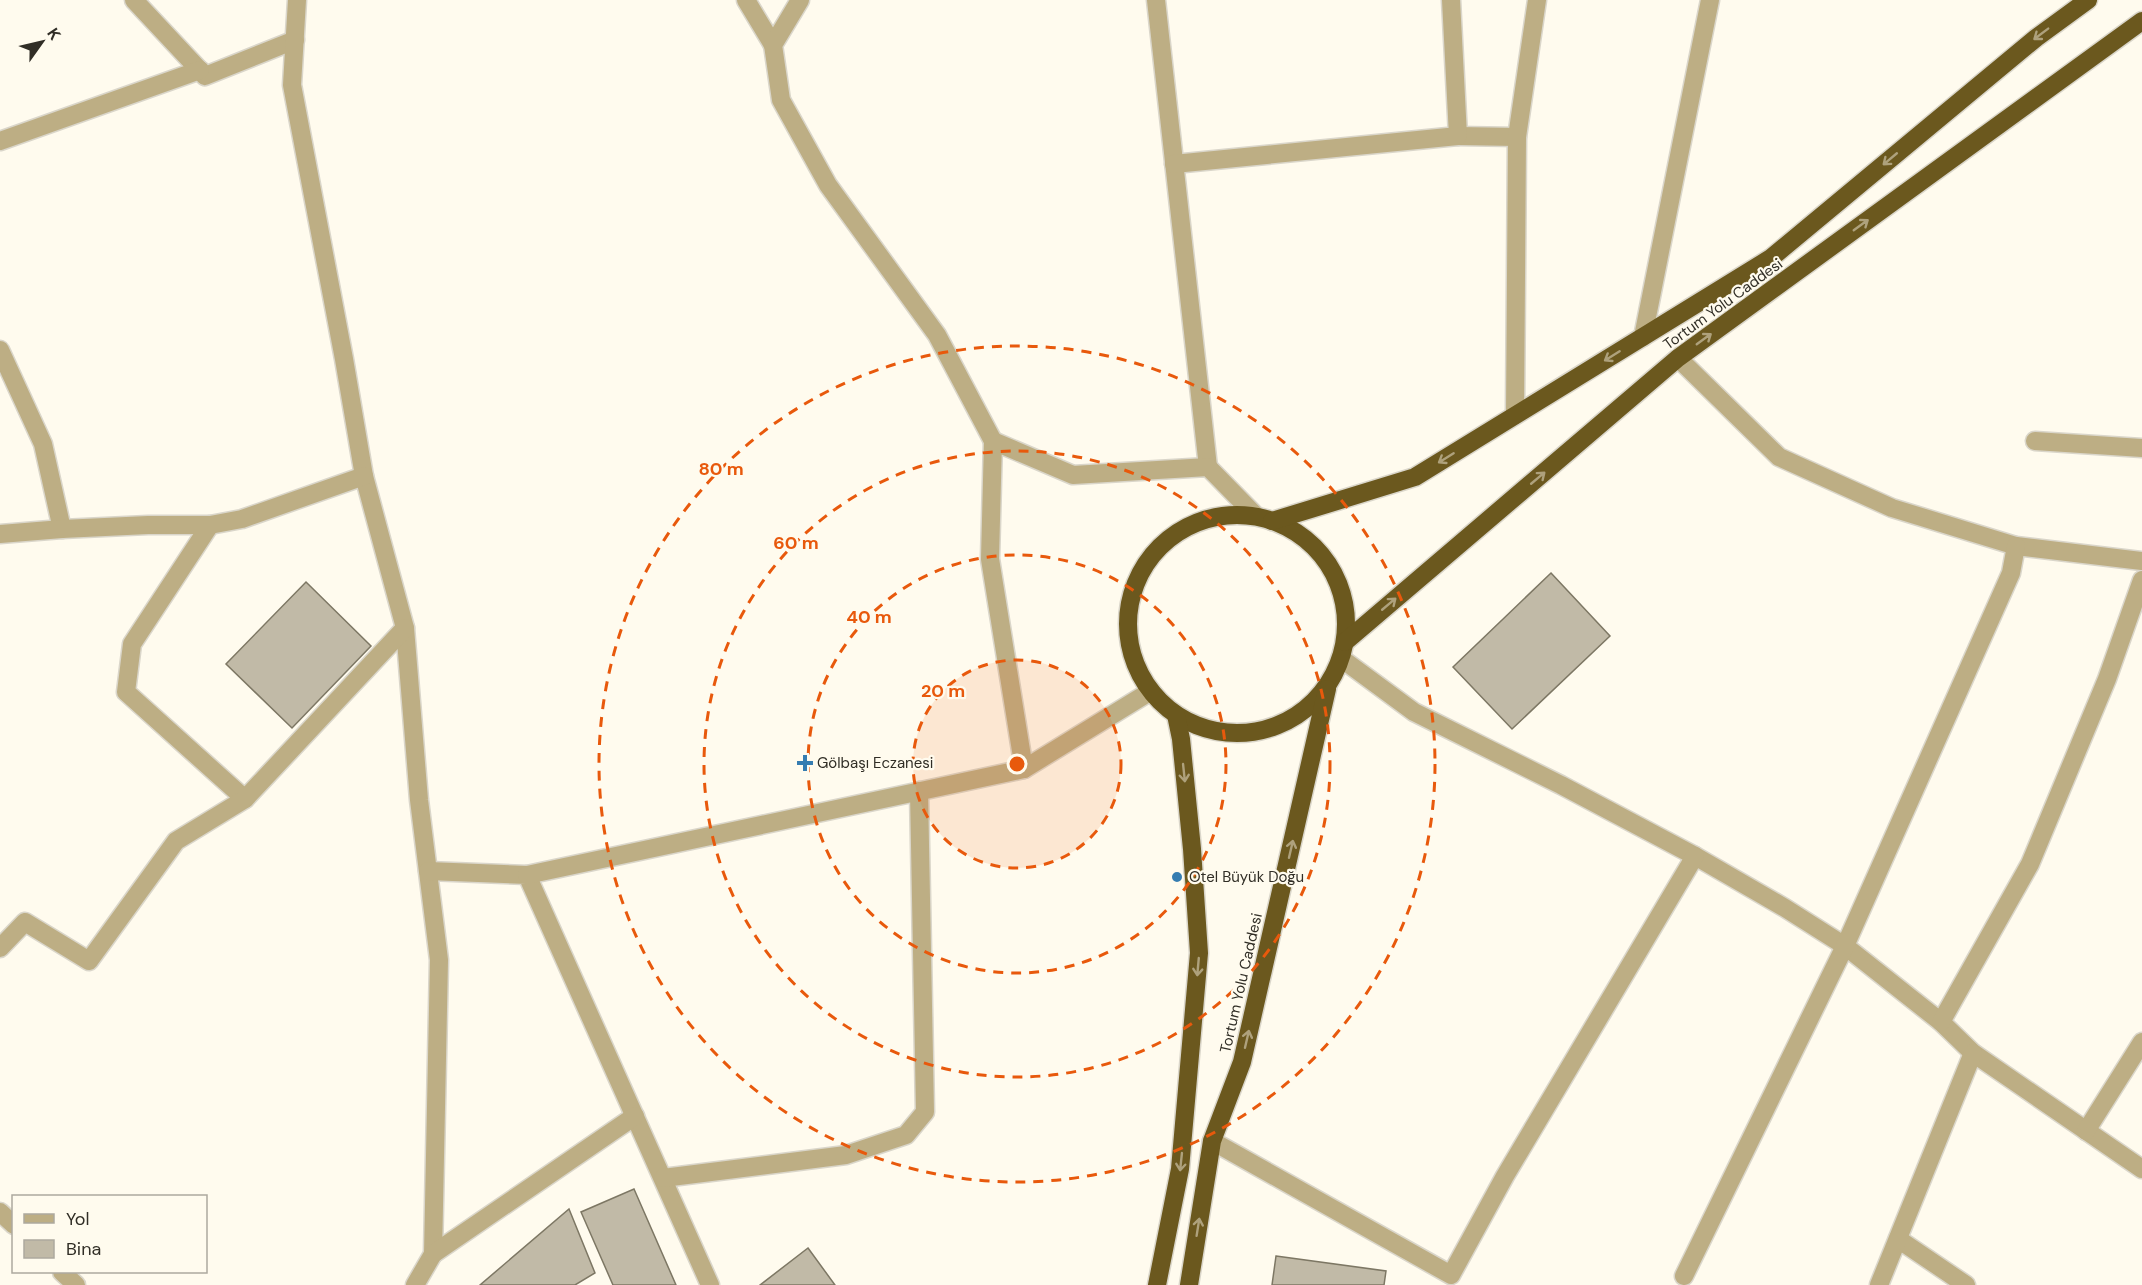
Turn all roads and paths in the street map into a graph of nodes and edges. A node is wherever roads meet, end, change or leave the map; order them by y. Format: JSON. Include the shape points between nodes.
{"nodes":[{"id":1,"x":134,"y":0,"type":"edge"},
{"id":2,"x":297,"y":0,"type":"edge"},
{"id":3,"x":746,"y":0,"type":"edge"},
{"id":4,"x":800,"y":0,"type":"edge"},
{"id":5,"x":1156,"y":0,"type":"edge"},
{"id":6,"x":1451,"y":0,"type":"edge"},
{"id":7,"x":1537,"y":0,"type":"edge"},
{"id":8,"x":1710,"y":0,"type":"edge"},
{"id":9,"x":2088,"y":0,"type":"edge"},
{"id":10,"x":2142,"y":21,"type":"edge"},
{"id":11,"x":295,"y":40,"type":"junction"},
{"id":12,"x":773,"y":45,"type":"junction"},
{"id":13,"x":200,"y":70,"type":"junction"},
{"id":14,"x":1458,"y":136,"type":"junction"},
{"id":15,"x":1517,"y":136,"type":"junction"},
{"id":16,"x":0,"y":141,"type":"edge"},
{"id":17,"x":1174,"y":164,"type":"junction"},
{"id":18,"x":1643,"y":337,"type":"junction"},
{"id":19,"x":0,"y":350,"type":"edge"},
{"id":20,"x":1678,"y":358,"type":"junction"},
{"id":21,"x":1515,"y":415,"type":"junction"},
{"id":22,"x":993,"y":441,"type":"junction"},
{"id":23,"x":2035,"y":441,"type":"dead end"},
{"id":24,"x":2142,"y":448,"type":"edge"},
{"id":25,"x":1208,"y":467,"type":"junction"},
{"id":26,"x":364,"y":476,"type":"junction"},
{"id":27,"x":1264,"y":519,"type":"junction"},
{"id":28,"x":210,"y":525,"type":"junction"},
{"id":29,"x":62,"y":528,"type":"junction"},
{"id":30,"x":0,"y":534,"type":"edge"},
{"id":31,"x":2016,"y":546,"type":"junction"},
{"id":32,"x":2142,"y":561,"type":"edge"},
{"id":33,"x":2142,"y":580,"type":"edge"},
{"id":34,"x":405,"y":628,"type":"junction"},
{"id":35,"x":1343,"y":650,"type":"junction"},
{"id":36,"x":1328,"y":687,"type":"junction"},
{"id":37,"x":1151,"y":691,"type":"junction"},
{"id":38,"x":1176,"y":715,"type":"junction"},
{"id":39,"x":1024,"y":769,"type":"junction"},
{"id":40,"x":919,"y":791,"type":"junction"},
{"id":41,"x":245,"y":800,"type":"junction"},
{"id":42,"x":1695,"y":856,"type":"junction"},
{"id":43,"x":428,"y":871,"type":"junction"},
{"id":44,"x":527,"y":875,"type":"junction"},
{"id":45,"x":1845,"y":946,"type":"junction"},
{"id":46,"x":0,"y":948,"type":"edge"},
{"id":47,"x":1941,"y":1022,"type":"junction"},
{"id":48,"x":2142,"y":1042,"type":"edge"},
{"id":49,"x":1973,"y":1053,"type":"junction"},
{"id":50,"x":635,"y":1116,"type":"junction"},
{"id":51,"x":2086,"y":1131,"type":"junction"},
{"id":52,"x":1212,"y":1141,"type":"junction"},
{"id":53,"x":2142,"y":1169,"type":"edge"},
{"id":54,"x":663,"y":1178,"type":"junction"},
{"id":55,"x":0,"y":1212,"type":"edge"},
{"id":56,"x":12,"y":1223,"type":"edge"},
{"id":57,"x":1898,"y":1239,"type":"junction"},
{"id":58,"x":433,"y":1254,"type":"junction"},
{"id":59,"x":63,"y":1273,"type":"edge"},
{"id":60,"x":1684,"y":1276,"type":"dead end"},
{"id":61,"x":76,"y":1285,"type":"edge"},
{"id":62,"x":416,"y":1285,"type":"edge"},
{"id":63,"x":710,"y":1285,"type":"edge"},
{"id":64,"x":1157,"y":1285,"type":"edge"},
{"id":65,"x":1189,"y":1285,"type":"edge"},
{"id":66,"x":1879,"y":1285,"type":"edge"},
{"id":67,"x":1966,"y":1285,"type":"edge"}],
"edges":[{"from":1,"to":13,"type":"street"},
{"from":2,"to":11,"type":"street"},
{"from":3,"to":12,"type":"street"},
{"from":4,"to":12,"type":"street"},
{"from":5,"to":17,"type":"street"},
{"from":6,"to":14,"type":"street"},
{"from":7,"to":15,"type":"street"},
{"from":8,"to":18,"type":"street"},
{"from":9,"to":18,"type":"highway","name":"Tortum Yolu Caddesi","one_way":true,"via":[[2036,38],[1771,258]]},
{"from":20,"to":10,"type":"highway","name":"Tortum Yolu Caddesi","one_way":true},
{"from":11,"to":13,"type":"street","via":[[205,76]]},
{"from":11,"to":26,"type":"street","via":[[292,85]]},
{"from":12,"to":22,"type":"street","via":[[781,100],[828,185],[937,335]]},
{"from":13,"to":16,"type":"street"},
{"from":14,"to":15,"type":"street"},
{"from":14,"to":17,"type":"street"},
{"from":15,"to":21,"type":"street"},
{"from":17,"to":25,"type":"street"},
{"from":18,"to":21,"type":"highway","name":"Tortum Yolu Caddesi","one_way":true},
{"from":19,"to":29,"type":"street","via":[[43,444]]},
{"from":20,"to":31,"type":"street","via":[[1779,457],[1892,508]]},
{"from":35,"to":20,"type":"highway","name":"Tortum Yolu Caddesi","one_way":true},
{"from":21,"to":27,"type":"highway","name":"Tortum Yolu Caddesi","one_way":true,"via":[[1415,477]]},
{"from":22,"to":25,"type":"street","via":[[1073,475]]},
{"from":22,"to":39,"type":"street","via":[[990,559]]},
{"from":23,"to":24,"type":"street"},
{"from":25,"to":27,"type":"street"},
{"from":26,"to":28,"type":"street","via":[[242,519]]},
{"from":26,"to":34,"type":"street"},
{"from":27,"to":35,"type":"highway","name":"Tortum Yolu Caddesi","via":[[1286,526],[1312,543],[1332,568],[1344,597],[1347,628]]},
{"from":27,"to":37,"type":"highway","name":"Tortum Yolu Caddesi","via":[[1224,515],[1194,523],[1167,540],[1146,563],[1132,594],[1128,627],[1134,662]]},
{"from":28,"to":29,"type":"street"},
{"from":28,"to":41,"type":"street","via":[[132,644],[126,692]]},
{"from":29,"to":30,"type":"street"},
{"from":31,"to":32,"type":"street"},
{"from":31,"to":45,"type":"street","via":[[2011,573]]},
{"from":33,"to":47,"type":"street","via":[[2107,679],[2030,864]]},
{"from":34,"to":41,"type":"street"},
{"from":34,"to":43,"type":"street"},
{"from":35,"to":36,"type":"highway","name":"Tortum Yolu Caddesi"},
{"from":35,"to":42,"type":"street","via":[[1414,712]]},
{"from":36,"to":38,"type":"highway","name":"Tortum Yolu Caddesi","via":[[1304,712],[1274,728],[1240,734],[1207,730]]},
{"from":52,"to":36,"type":"highway","name":"Tortum Yolu Caddesi","one_way":true,"via":[[1242,1062]]},
{"from":37,"to":38,"type":"highway","name":"Tortum Yolu Caddesi"},
{"from":37,"to":39,"type":"street"},
{"from":38,"to":64,"type":"highway","one_way":true,"via":[[1191,838],[1199,953],[1180,1169]]},
{"from":39,"to":40,"type":"street"},
{"from":40,"to":44,"type":"street"},
{"from":40,"to":54,"type":"street","via":[[925,1112],[906,1135],[846,1155]]},
{"from":41,"to":46,"type":"street","via":[[176,840],[89,961],[25,922]]},
{"from":42,"to":45,"type":"street"},
{"from":42,"to":52,"type":"street","via":[[1505,1176],[1451,1275]]},
{"from":43,"to":44,"type":"street"},
{"from":43,"to":58,"type":"street","via":[[439,960]]},
{"from":44,"to":50,"type":"street"},
{"from":45,"to":47,"type":"street"},
{"from":45,"to":60,"type":"street"},
{"from":47,"to":49,"type":"street"},
{"from":48,"to":51,"type":"street"},
{"from":49,"to":51,"type":"street"},
{"from":49,"to":57,"type":"street"},
{"from":50,"to":54,"type":"street"},
{"from":50,"to":58,"type":"street"},
{"from":51,"to":53,"type":"street"},
{"from":65,"to":52,"type":"highway","name":"Tortum Yolu Caddesi","one_way":true},
{"from":54,"to":63,"type":"street"},
{"from":55,"to":56,"type":"street"},
{"from":57,"to":66,"type":"street"},
{"from":57,"to":67,"type":"street"},
{"from":58,"to":62,"type":"street"},
{"from":59,"to":61,"type":"street"}]}
